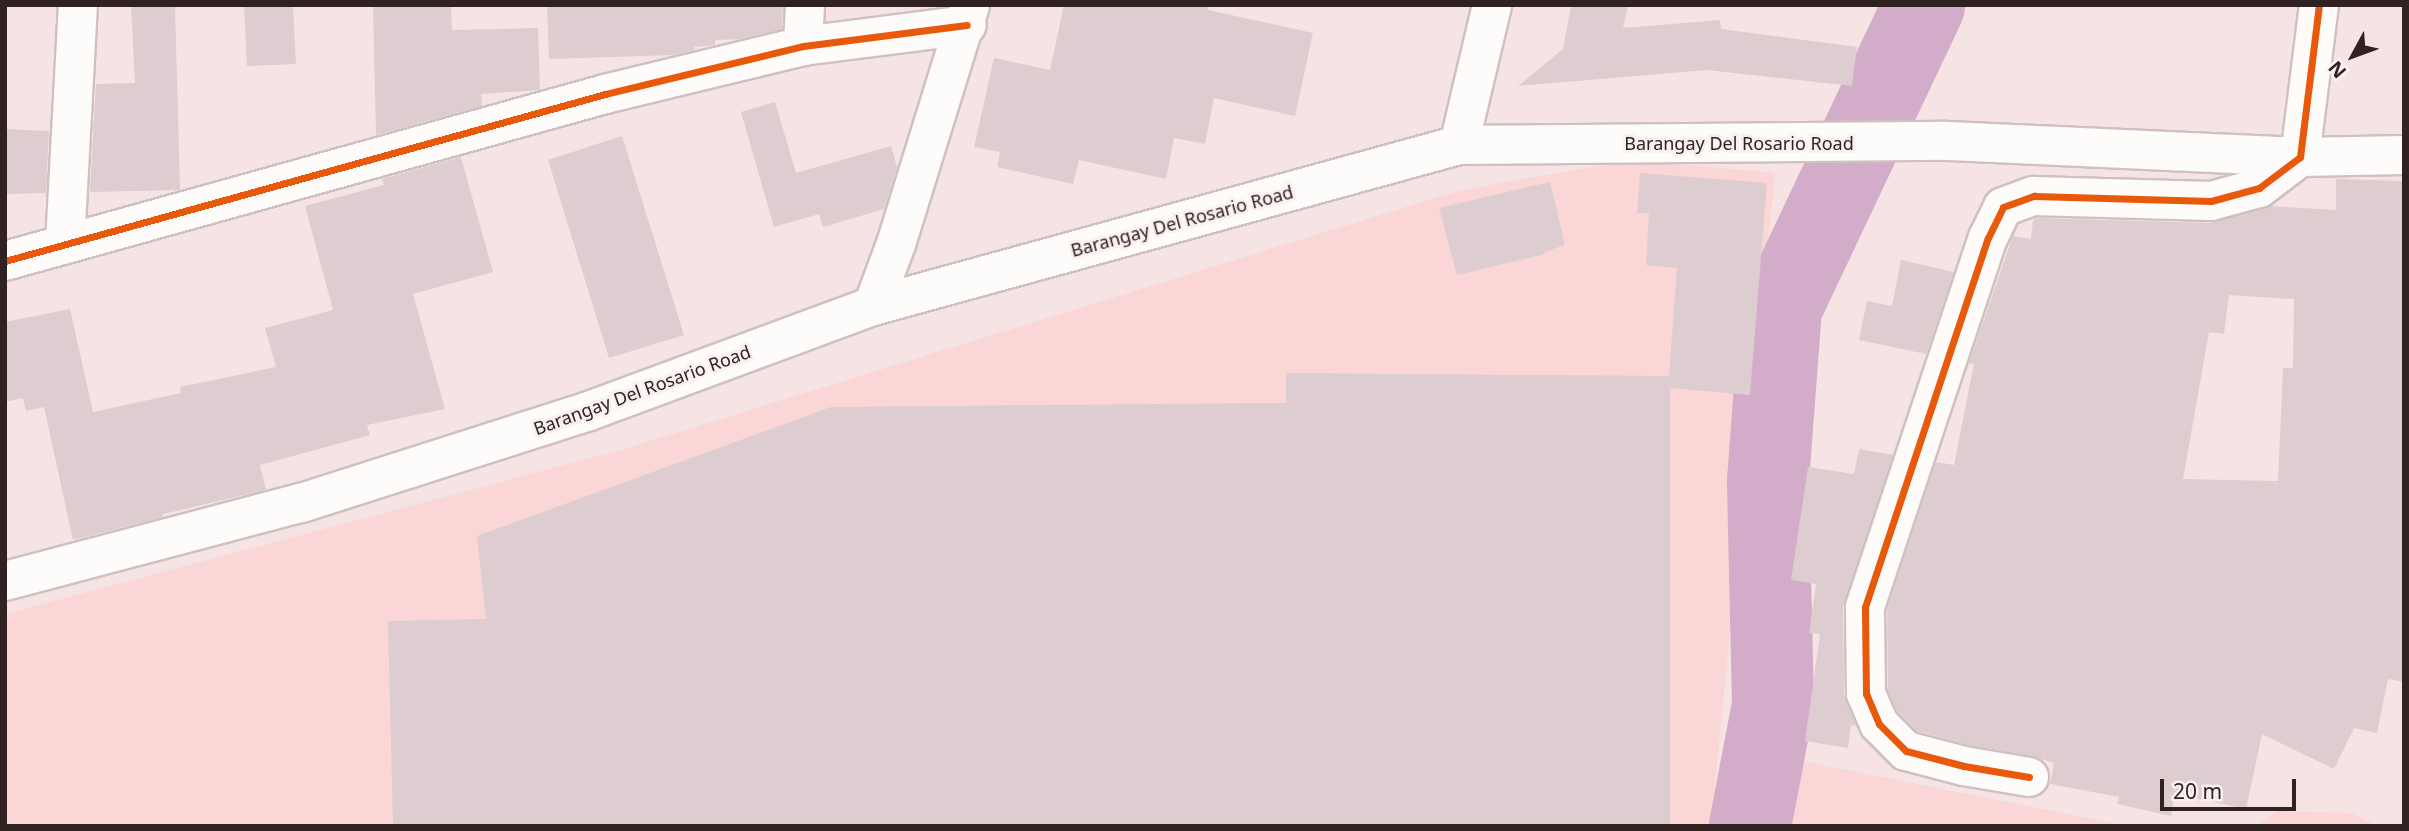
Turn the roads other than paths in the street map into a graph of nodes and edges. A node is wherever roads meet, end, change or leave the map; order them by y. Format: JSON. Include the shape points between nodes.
{"nodes":[{"id":1,"x":78,"y":5,"type":"edge"},
{"id":2,"x":804,"y":5,"type":"edge"},
{"id":3,"x":1492,"y":5,"type":"edge"},
{"id":4,"x":2319,"y":5,"type":"edge"},
{"id":5,"x":969,"y":15,"type":"edge"},
{"id":6,"x":803,"y":46,"type":"junction"},
{"id":7,"x":1459,"y":145,"type":"junction"},
{"id":8,"x":2404,"y":155,"type":"edge"},
{"id":9,"x":2300,"y":157,"type":"junction"},
{"id":10,"x":65,"y":244,"type":"junction"},
{"id":11,"x":5,"y":261,"type":"edge"},
{"id":12,"x":873,"y":306,"type":"junction"},
{"id":13,"x":5,"y":581,"type":"edge"},
{"id":14,"x":2029,"y":777,"type":"dead end"}],
"edges":[{"from":1,"to":10,"type":"street"},
{"from":2,"to":6,"type":"street"},
{"from":3,"to":7,"type":"street"},
{"from":4,"to":9,"type":"street"},
{"from":5,"to":6,"type":"street"},
{"from":5,"to":12,"type":"street"},
{"from":6,"to":10,"type":"street","via":[[605,94]]},
{"from":7,"to":9,"type":"street","name":"Barangay Del Rosario Road","via":[[1947,141]]},
{"from":7,"to":12,"type":"street","name":"Barangay Del Rosario Road"},
{"from":8,"to":9,"type":"street","name":"Barangay Del Rosario Road"},
{"from":9,"to":14,"type":"street","via":[[2259,188],[2211,201],[2034,196],[2003,207],[1989,238],[1865,607],[1866,694],[1879,724],[1906,751]]},
{"from":10,"to":11,"type":"street"},
{"from":12,"to":13,"type":"street","name":"Barangay Del Rosario Road","via":[[589,411],[314,498]]}]}
